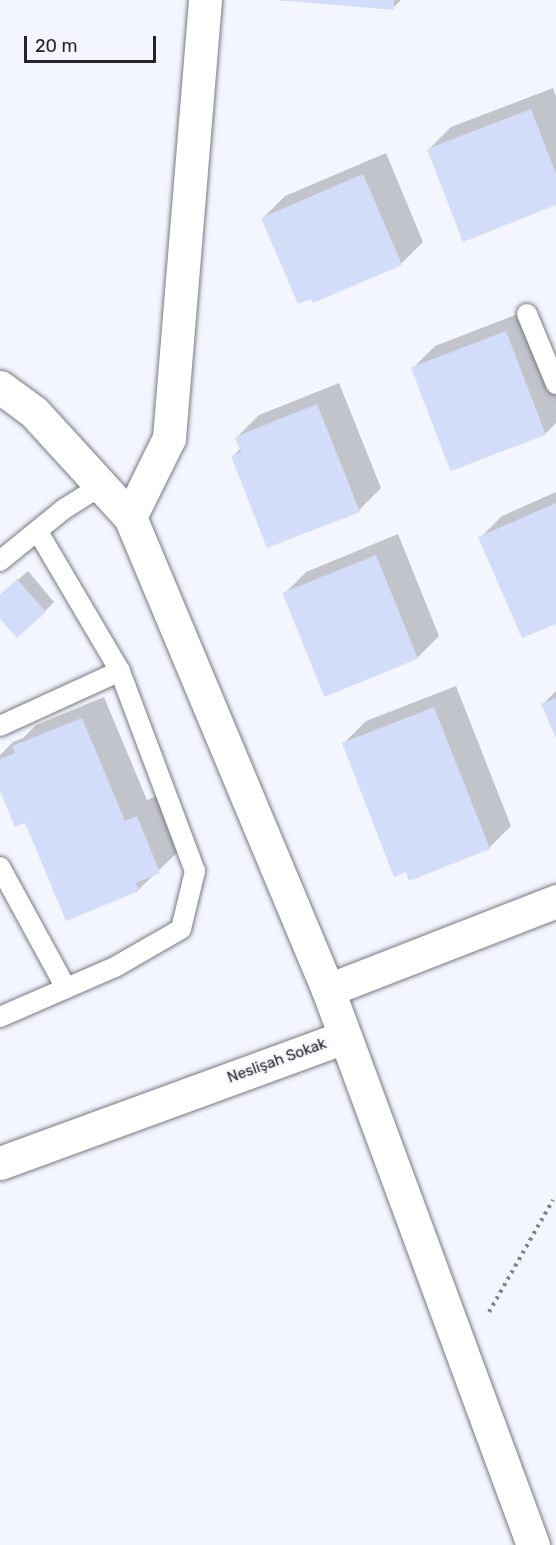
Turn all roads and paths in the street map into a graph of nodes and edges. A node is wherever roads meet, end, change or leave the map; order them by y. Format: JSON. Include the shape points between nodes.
{"nodes":[{"id":1,"x":205,"y":0,"type":"edge"},
{"id":2,"x":527,"y":314,"type":"dead end"},
{"id":3,"x":556,"y":384,"type":"edge"},
{"id":4,"x":0,"y":387,"type":"edge"},
{"id":5,"x":102,"y":485,"type":"junction"},
{"id":6,"x":130,"y":517,"type":"junction"},
{"id":7,"x":38,"y":532,"type":"junction"},
{"id":8,"x":0,"y":561,"type":"edge"},
{"id":9,"x":120,"y":671,"type":"junction"},
{"id":10,"x":0,"y":726,"type":"edge"},
{"id":11,"x":0,"y":867,"type":"edge"},
{"id":12,"x":556,"y":901,"type":"edge"},
{"id":13,"x":66,"y":988,"type":"junction"},
{"id":14,"x":328,"y":990,"type":"junction"},
{"id":15,"x":0,"y":1017,"type":"edge"},
{"id":16,"x":345,"y":1037,"type":"junction"},
{"id":17,"x":0,"y":1163,"type":"edge"},
{"id":18,"x":553,"y":1200,"type":"dead end"},
{"id":19,"x":464,"y":1357,"type":"junction"},
{"id":20,"x":533,"y":1545,"type":"edge"}],
"edges":[{"from":1,"to":6,"type":"street","via":[[169,438]]},
{"from":2,"to":3,"type":"lane"},
{"from":4,"to":5,"type":"street","name":"Neslişah Sokak","via":[[34,412]]},
{"from":5,"to":6,"type":"street","name":"Neslişah Sokak"},
{"from":5,"to":7,"type":"lane","via":[[64,509]]},
{"from":6,"to":14,"type":"street","name":"Neslişah Sokak"},
{"from":7,"to":8,"type":"lane"},
{"from":7,"to":9,"type":"lane"},
{"from":9,"to":10,"type":"lane"},
{"from":9,"to":13,"type":"lane","via":[[195,870],[181,929],[115,967]]},
{"from":11,"to":13,"type":"lane"},
{"from":12,"to":14,"type":"street"},
{"from":13,"to":15,"type":"lane"},
{"from":14,"to":16,"type":"street","name":"Neslişah Sokak"},
{"from":16,"to":17,"type":"street","name":"Neslişah Sokak"},
{"from":16,"to":19,"type":"street"},
{"from":18,"to":19,"type":"path"},
{"from":19,"to":20,"type":"street"}]}
